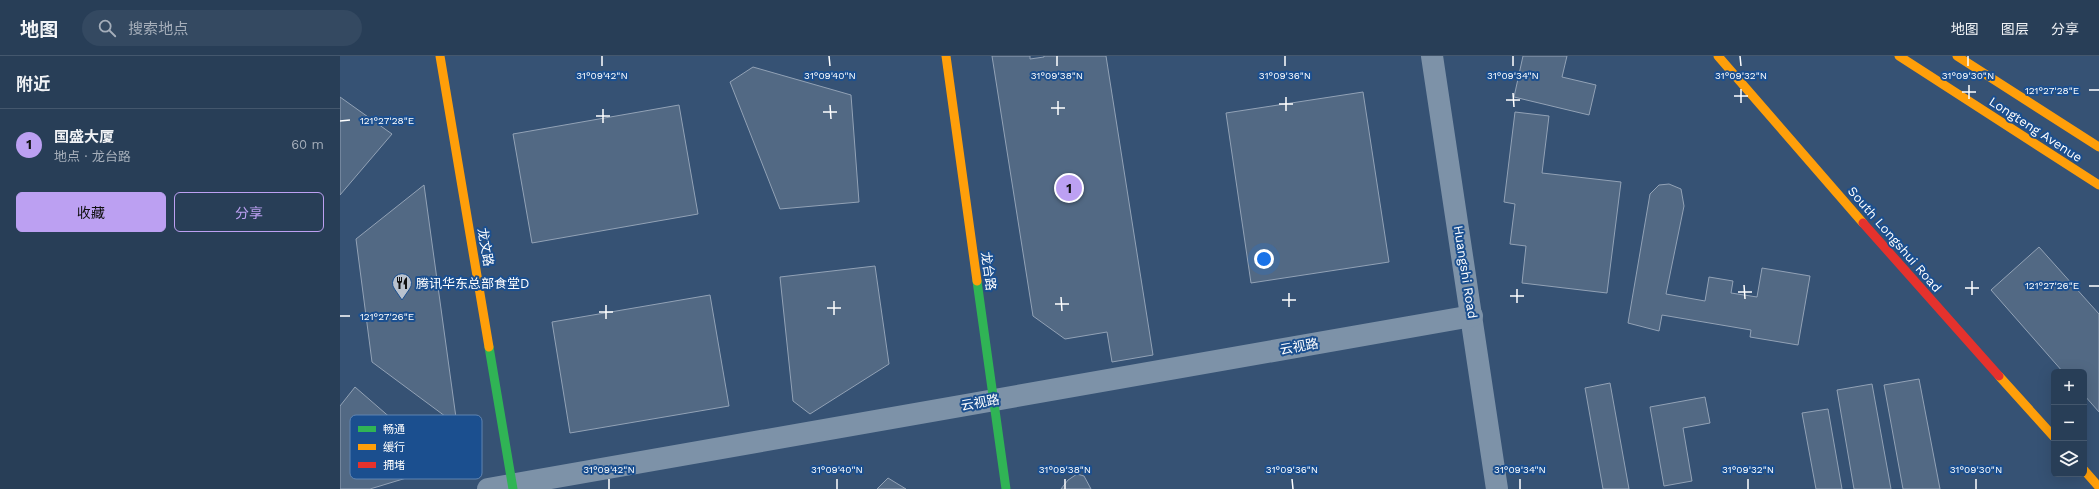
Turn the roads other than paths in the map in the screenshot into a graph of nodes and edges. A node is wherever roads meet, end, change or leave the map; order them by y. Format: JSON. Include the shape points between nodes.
{"nodes":[{"id":1,"x":440,"y":56,"type":"edge"},
{"id":2,"x":946,"y":56,"type":"edge"},
{"id":3,"x":1432,"y":56,"type":"edge"},
{"id":4,"x":1718,"y":56,"type":"edge"},
{"id":5,"x":1899,"y":56,"type":"edge"},
{"id":6,"x":1957,"y":56,"type":"edge"},
{"id":7,"x":2099,"y":147,"type":"edge"},
{"id":8,"x":2099,"y":185,"type":"edge"},
{"id":9,"x":1472,"y":316,"type":"junction"},
{"id":10,"x":994,"y":400,"type":"junction"},
{"id":11,"x":2051,"y":434,"type":"edge"},
{"id":12,"x":2087,"y":473,"type":"edge"},
{"id":13,"x":513,"y":487,"type":"edge"},
{"id":14,"x":2099,"y":487,"type":"edge"},
{"id":15,"x":488,"y":489,"type":"edge"},
{"id":16,"x":1006,"y":489,"type":"edge"},
{"id":17,"x":1497,"y":489,"type":"edge"}],
"edges":[{"from":1,"to":13,"type":"main road","name":"龙文路"},
{"from":2,"to":10,"type":"main road","name":"龙台路"},
{"from":3,"to":9,"type":"street","name":"Huangshi Road"},
{"from":4,"to":11,"type":"main road","name":"South Longshui Road","via":[[1890,255]]},
{"from":5,"to":8,"type":"main road","name":"Longteng Avenue"},
{"from":6,"to":7,"type":"main road","name":"Longteng Avenue"},
{"from":9,"to":10,"type":"street","name":"云视路"},
{"from":9,"to":17,"type":"street","name":"Huangshi Road"},
{"from":10,"to":13,"type":"street","name":"云视路"},
{"from":10,"to":16,"type":"main road","name":"龙台路"},
{"from":12,"to":14,"type":"main road"},
{"from":13,"to":15,"type":"street","name":"云视路"}]}
